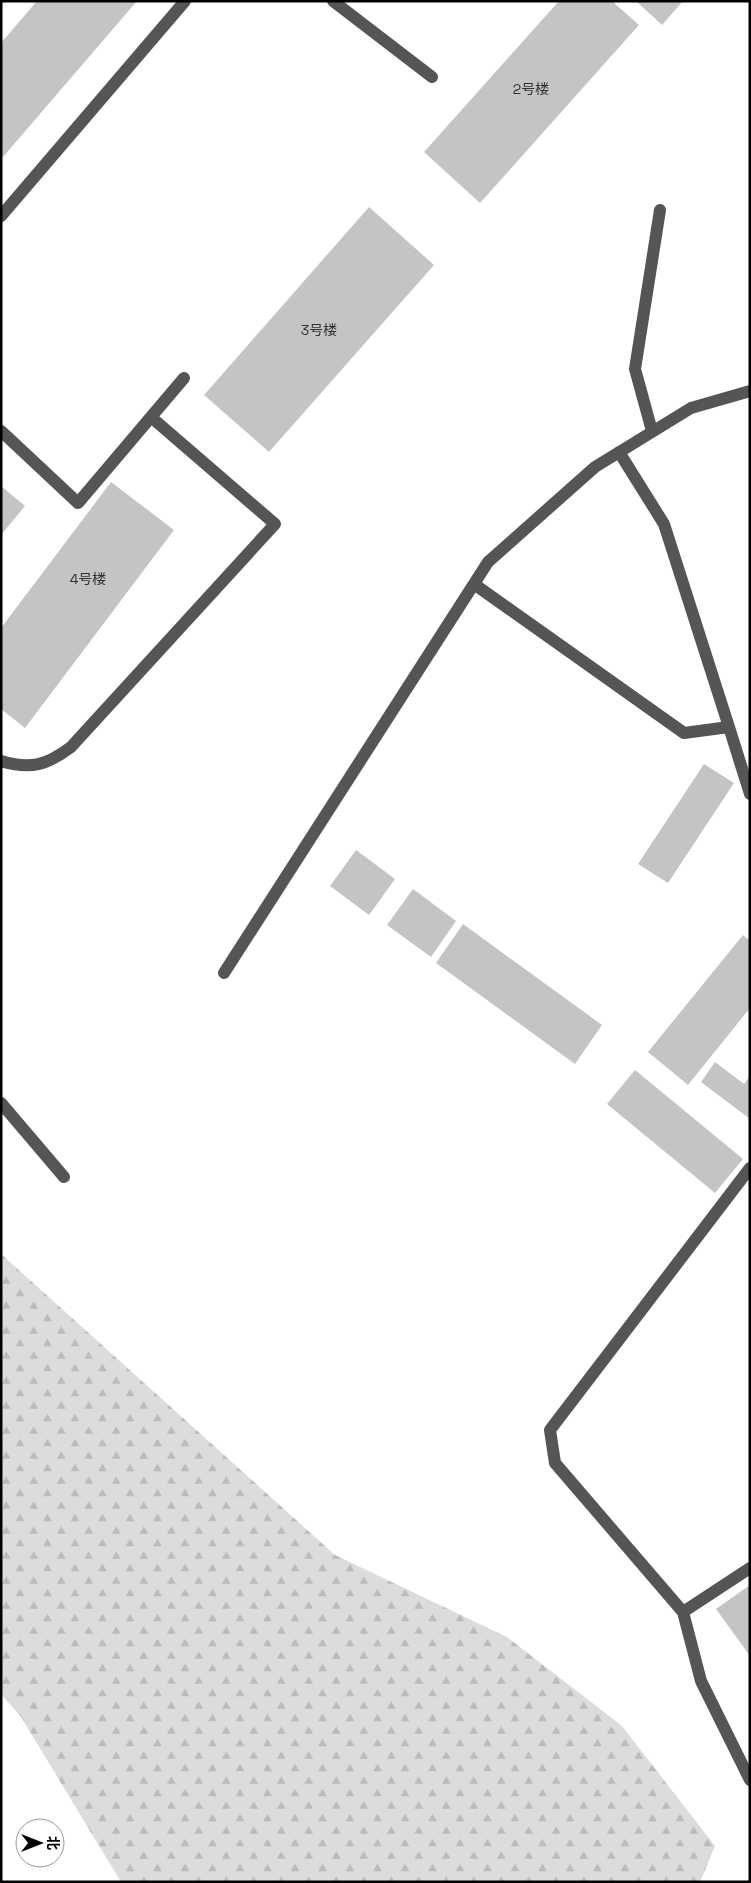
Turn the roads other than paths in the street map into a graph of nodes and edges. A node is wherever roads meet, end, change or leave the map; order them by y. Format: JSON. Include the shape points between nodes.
{"nodes":[{"id":1,"x":185,"y":1,"type":"edge"},
{"id":2,"x":333,"y":1,"type":"edge"},
{"id":3,"x":432,"y":77,"type":"dead end"},
{"id":4,"x":660,"y":210,"type":"dead end"},
{"id":5,"x":1,"y":216,"type":"edge"},
{"id":6,"x":184,"y":378,"type":"dead end"},
{"id":7,"x":750,"y":390,"type":"edge"},
{"id":8,"x":151,"y":417,"type":"junction"},
{"id":9,"x":1,"y":431,"type":"edge"},
{"id":10,"x":652,"y":431,"type":"junction"},
{"id":11,"x":619,"y":452,"type":"junction"},
{"id":12,"x":474,"y":584,"type":"junction"},
{"id":13,"x":729,"y":726,"type":"junction"},
{"id":14,"x":1,"y":762,"type":"edge"},
{"id":15,"x":750,"y":794,"type":"edge"},
{"id":16,"x":224,"y":973,"type":"dead end"},
{"id":17,"x":1,"y":1103,"type":"edge"},
{"id":18,"x":750,"y":1168,"type":"edge"},
{"id":19,"x":64,"y":1177,"type":"dead end"},
{"id":20,"x":750,"y":1568,"type":"edge"},
{"id":21,"x":683,"y":1612,"type":"junction"},
{"id":22,"x":750,"y":1780,"type":"edge"}],
"edges":[{"from":1,"to":5,"type":"street"},
{"from":2,"to":3,"type":"street"},
{"from":4,"to":10,"type":"street","via":[[634,369]]},
{"from":6,"to":8,"type":"street"},
{"from":7,"to":10,"type":"street","via":[[691,408]]},
{"from":8,"to":9,"type":"street","via":[[78,503]]},
{"from":8,"to":14,"type":"street","via":[[275,524],[71,747],[55,759],[37,766]]},
{"from":10,"to":11,"type":"street"},
{"from":11,"to":12,"type":"street","via":[[595,467],[488,562]]},
{"from":11,"to":13,"type":"street","via":[[664,524]]},
{"from":12,"to":13,"type":"street","via":[[684,733]]},
{"from":12,"to":16,"type":"street"},
{"from":13,"to":15,"type":"street"},
{"from":17,"to":19,"type":"street"},
{"from":18,"to":21,"type":"street","via":[[550,1430],[555,1464]]},
{"from":20,"to":21,"type":"street"},
{"from":21,"to":22,"type":"street","via":[[701,1681]]}]}
